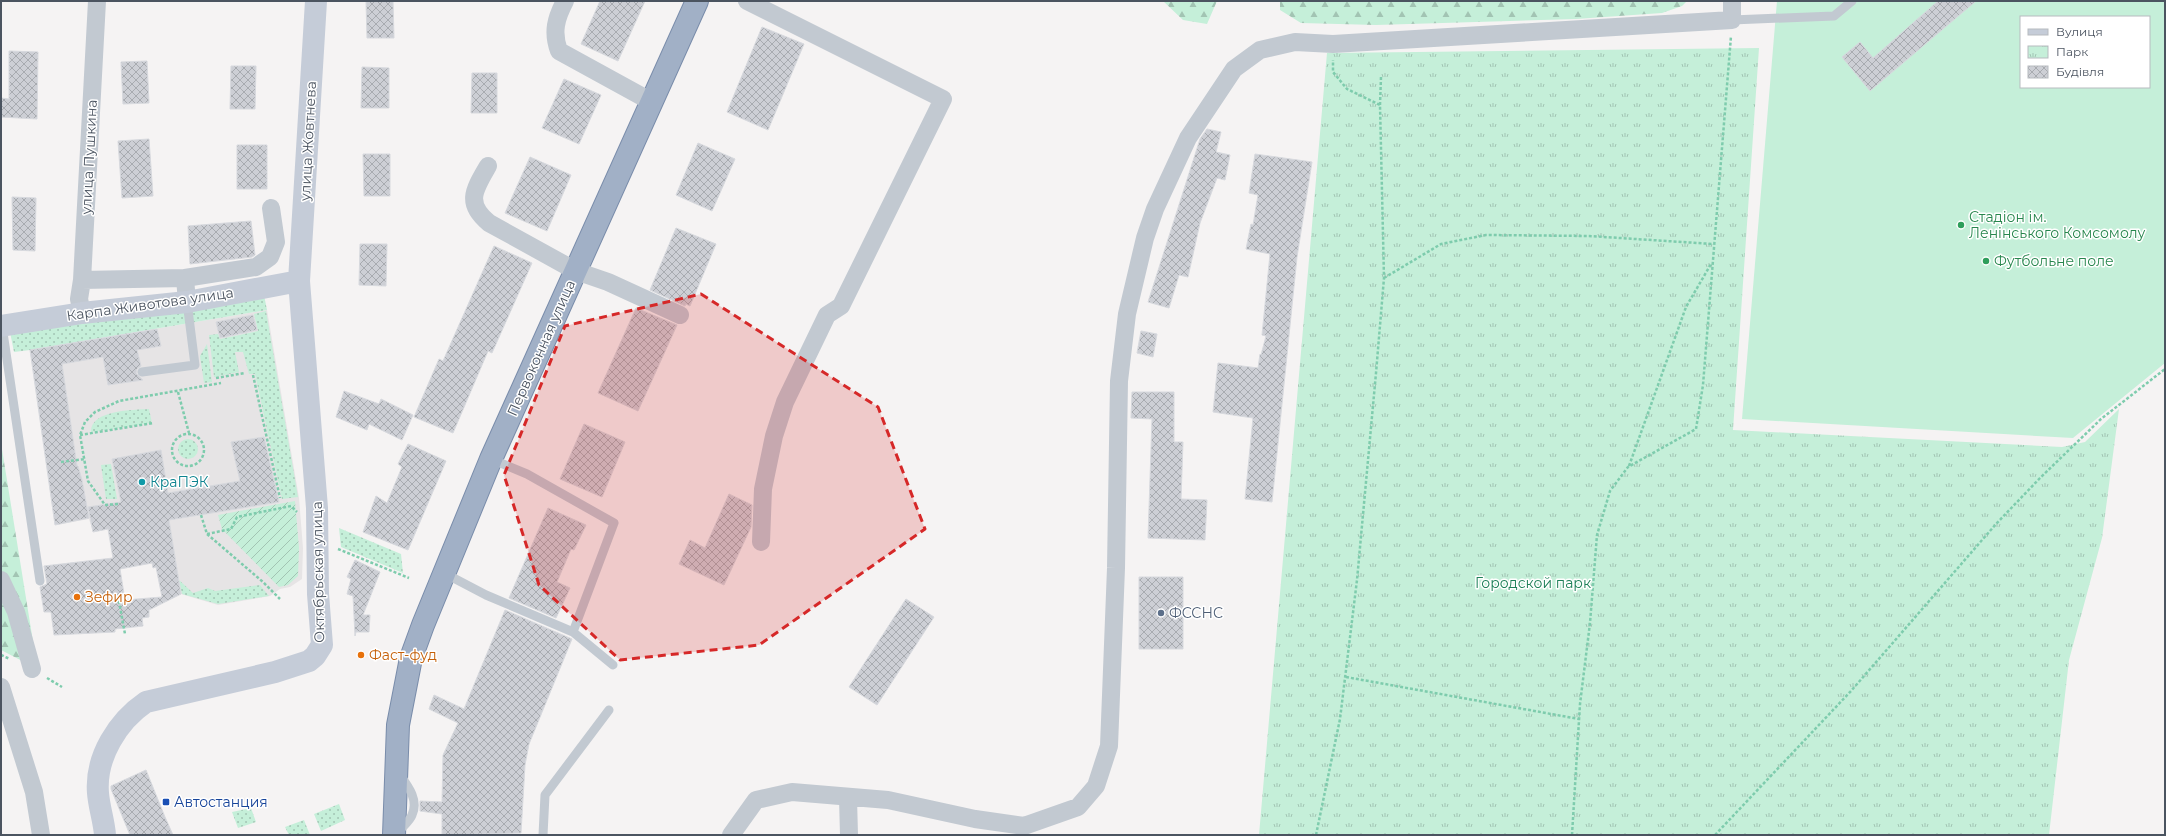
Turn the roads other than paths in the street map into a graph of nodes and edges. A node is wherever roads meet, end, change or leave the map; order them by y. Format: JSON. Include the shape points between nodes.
{"nodes":[{"id":1,"x":98,"y":1,"type":"edge"},
{"id":2,"x":316,"y":1,"type":"edge"},
{"id":3,"x":565,"y":1,"type":"edge"},
{"id":4,"x":697,"y":1,"type":"edge"},
{"id":5,"x":747,"y":1,"type":"edge"},
{"id":6,"x":1732,"y":1,"type":"edge"},
{"id":7,"x":1852,"y":1,"type":"edge"},
{"id":8,"x":1732,"y":20,"type":"junction"},
{"id":9,"x":652,"y":102,"type":"junction"},
{"id":10,"x":488,"y":166,"type":"dead end"},
{"id":11,"x":271,"y":208,"type":"dead end"},
{"id":12,"x":576,"y":271,"type":"junction"},
{"id":13,"x":185,"y":278,"type":"junction"},
{"id":14,"x":82,"y":280,"type":"junction"},
{"id":15,"x":299,"y":281,"type":"junction"},
{"id":16,"x":187,"y":302,"type":"junction"},
{"id":17,"x":82,"y":313,"type":"junction"},
{"id":18,"x":680,"y":315,"type":"dead end"},
{"id":19,"x":2,"y":326,"type":"edge"},
{"id":20,"x":142,"y":372,"type":"dead end"},
{"id":21,"x":491,"y":459,"type":"junction"},
{"id":22,"x":761,"y":542,"type":"dead end"},
{"id":23,"x":444,"y":573,"type":"junction"},
{"id":24,"x":1,"y":580,"type":"edge"},
{"id":25,"x":40,"y":581,"type":"dead end"},
{"id":26,"x":573,"y":632,"type":"junction"},
{"id":27,"x":613,"y":665,"type":"dead end"},
{"id":28,"x":32,"y":669,"type":"dead end"},
{"id":29,"x":1,"y":687,"type":"edge"},
{"id":30,"x":4,"y":704,"type":"edge"},
{"id":31,"x":609,"y":710,"type":"dead end"},
{"id":32,"x":848,"y":798,"type":"junction"},
{"id":33,"x":41,"y":835,"type":"edge"},
{"id":34,"x":105,"y":835,"type":"edge"},
{"id":35,"x":395,"y":835,"type":"edge"},
{"id":36,"x":543,"y":835,"type":"edge"},
{"id":37,"x":731,"y":835,"type":"edge"},
{"id":38,"x":849,"y":835,"type":"edge"}],
"edges":[{"from":1,"to":14,"type":"street","name":"улица Пушкина"},
{"from":2,"to":15,"type":"main road","name":"улица Жовтнева"},
{"from":3,"to":9,"type":"street","via":[[558,14],[554,38],[559,50]]},
{"from":4,"to":9,"type":"highway","name":"Первоконная улица"},
{"from":5,"to":22,"type":"street","via":[[943,99],[841,306],[827,315],[785,402],[774,436],[763,489]]},
{"from":6,"to":8,"type":"street"},
{"from":7,"to":8,"type":"lane","via":[[1834,16]]},
{"from":8,"to":32,"type":"street","via":[[1333,44],[1295,42],[1260,50],[1234,69],[1188,138],[1155,209],[1145,238],[1127,314],[1119,381],[1116,576],[1109,746],[1096,786],[1078,807],[1024,826],[975,819],[888,800]]},
{"from":9,"to":12,"type":"highway","name":"Первоконная улица"},
{"from":10,"to":12,"type":"street","via":[[476,187],[473,201],[479,214],[489,223]]},
{"from":11,"to":13,"type":"street","via":[[276,242],[270,257],[256,267]]},
{"from":12,"to":18,"type":"street","via":[[608,282]]},
{"from":12,"to":21,"type":"highway","name":"Первоконная улица"},
{"from":13,"to":14,"type":"street"},
{"from":13,"to":16,"type":"street"},
{"from":14,"to":17,"type":"street","name":"улица Пушкина","via":[[79,299]]},
{"from":15,"to":16,"type":"main road","name":"Карпа Животова улица"},
{"from":15,"to":34,"type":"main road","name":"Октябрьская улица","via":[[317,518],[322,645],[309,661],[275,672],[146,702],[131,712],[115,733],[100,769],[98,792]]},
{"from":16,"to":17,"type":"main road","name":"Карпа Животова улица"},
{"from":16,"to":20,"type":"lane","via":[[196,365]]},
{"from":17,"to":19,"type":"main road","name":"Карпа Животова улица"},
{"from":19,"to":25,"type":"lane"},
{"from":21,"to":23,"type":"highway","name":"Первоконная улица"},
{"from":21,"to":26,"type":"lane","via":[[527,474],[614,523]]},
{"from":23,"to":26,"type":"lane","via":[[486,595]]},
{"from":23,"to":35,"type":"highway","name":"Первоконная улица","via":[[411,658],[402,701],[395,768]]},
{"from":24,"to":28,"type":"street","via":[[16,612]]},
{"from":26,"to":27,"type":"lane"},
{"from":29,"to":30,"type":"street"},
{"from":30,"to":33,"type":"street","via":[[34,792]]},
{"from":31,"to":36,"type":"lane","via":[[545,795]]},
{"from":32,"to":37,"type":"street","via":[[792,792],[756,800]]},
{"from":32,"to":38,"type":"street"}]}
